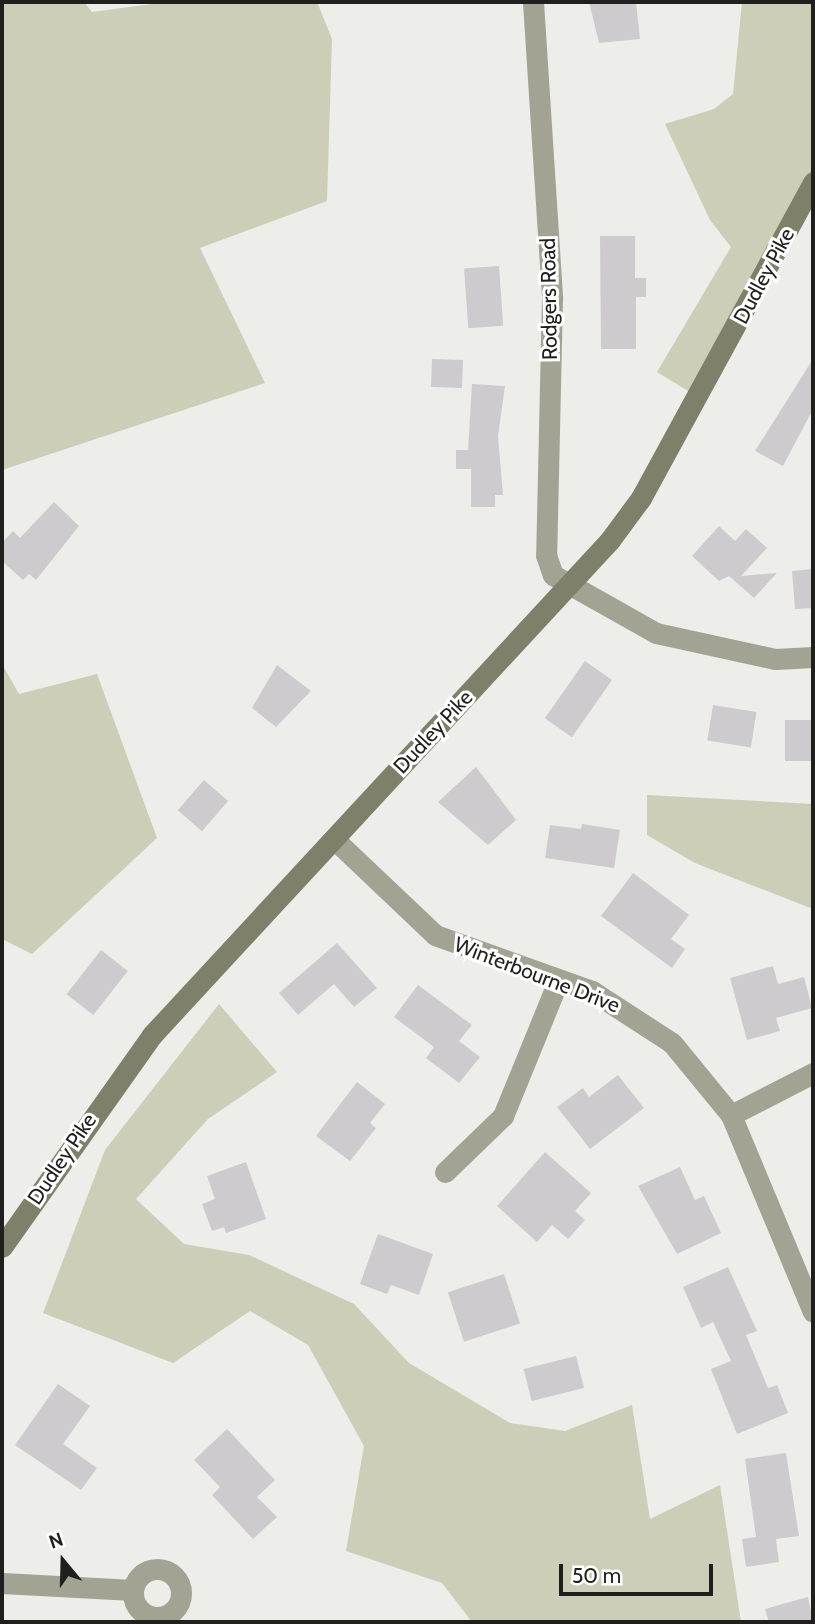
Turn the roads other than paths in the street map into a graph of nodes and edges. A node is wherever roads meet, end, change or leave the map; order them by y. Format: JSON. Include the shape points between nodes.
{"nodes":[{"id":1,"x":533,"y":2,"type":"edge"},
{"id":2,"x":813,"y":182,"type":"edge"},
{"id":3,"x":571,"y":584,"type":"junction"},
{"id":4,"x":813,"y":657,"type":"edge"},
{"id":5,"x":334,"y":839,"type":"junction"},
{"id":6,"x":558,"y":981,"type":"junction"},
{"id":7,"x":813,"y":1073,"type":"edge"},
{"id":8,"x":732,"y":1115,"type":"junction"},
{"id":9,"x":445,"y":1172,"type":"dead end"},
{"id":10,"x":2,"y":1247,"type":"edge"},
{"id":11,"x":813,"y":1312,"type":"edge"},
{"id":12,"x":2,"y":1583,"type":"edge"},
{"id":13,"x":133,"y":1590,"type":"dead end"}],
"edges":[{"from":1,"to":3,"type":"street","name":"Rodgers Road","via":[[552,298],[545,555],[553,575]]},
{"from":2,"to":3,"type":"street","name":"Dudley Pike","via":[[641,498]]},
{"from":3,"to":4,"type":"street","name":"Rodgers Road","via":[[656,633],[775,659]]},
{"from":3,"to":5,"type":"street","name":"Dudley Pike"},
{"from":5,"to":6,"type":"street","name":"Winterbourne Drive","via":[[435,935]]},
{"from":5,"to":10,"type":"street","name":"Dudley Pike","via":[[152,1035]]},
{"from":6,"to":8,"type":"street","name":"Winterbourne Drive","via":[[650,1023]]},
{"from":6,"to":9,"type":"street","via":[[503,1116]]},
{"from":7,"to":8,"type":"street"},
{"from":8,"to":11,"type":"street","name":"Winterbourne Drive"},
{"from":12,"to":13,"type":"street"}]}
